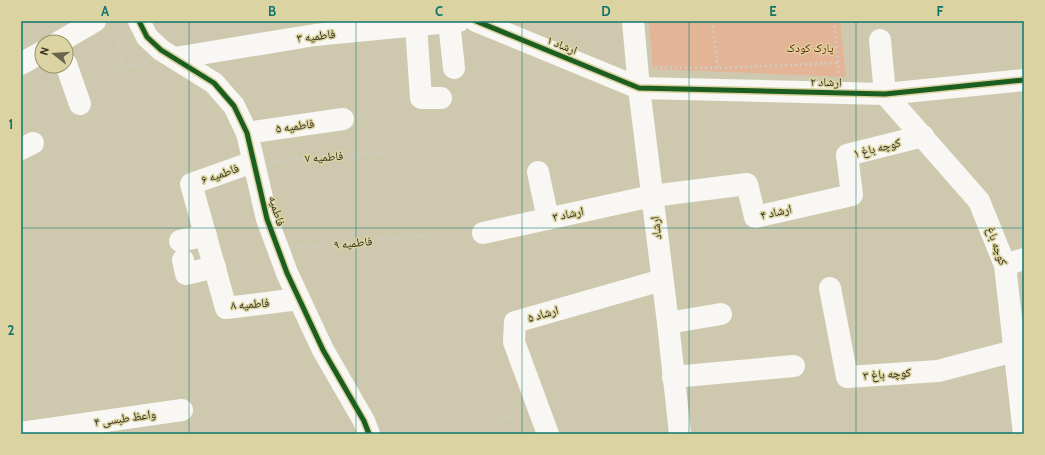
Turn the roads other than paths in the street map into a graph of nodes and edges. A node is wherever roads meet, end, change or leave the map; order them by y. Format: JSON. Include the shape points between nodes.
{"nodes":[{"id":1,"x":95,"y":21,"type":"edge"},
{"id":2,"x":139,"y":21,"type":"edge"},
{"id":3,"x":454,"y":21,"type":"edge"},
{"id":4,"x":633,"y":21,"type":"edge"},
{"id":5,"x":480,"y":22,"type":"edge"},
{"id":6,"x":416,"y":25,"type":"junction"},
{"id":7,"x":359,"y":26,"type":"edge"},
{"id":8,"x":73,"y":34,"type":"edge"},
{"id":9,"x":880,"y":40,"type":"dead end"},
{"id":10,"x":34,"y":57,"type":"edge"},
{"id":11,"x":175,"y":58,"type":"junction"},
{"id":12,"x":21,"y":64,"type":"edge"},
{"id":13,"x":454,"y":68,"type":"dead end"},
{"id":14,"x":70,"y":74,"type":"edge"},
{"id":15,"x":1018,"y":81,"type":"edge"},
{"id":16,"x":639,"y":88,"type":"junction"},
{"id":17,"x":885,"y":94,"type":"junction"},
{"id":18,"x":441,"y":98,"type":"dead end"},
{"id":19,"x":80,"y":104,"type":"dead end"},
{"id":20,"x":343,"y":119,"type":"dead end"},
{"id":21,"x":247,"y":133,"type":"junction"},
{"id":22,"x":923,"y":136,"type":"junction"},
{"id":23,"x":253,"y":162,"type":"junction"},
{"id":24,"x":538,"y":172,"type":"dead end"},
{"id":25,"x":852,"y":195,"type":"joint"},
{"id":26,"x":652,"y":196,"type":"junction"},
{"id":27,"x":548,"y":219,"type":"junction"},
{"id":28,"x":483,"y":233,"type":"dead end"},
{"id":29,"x":206,"y":235,"type":"junction"},
{"id":30,"x":1014,"y":262,"type":"edge"},
{"id":31,"x":215,"y":267,"type":"junction"},
{"id":32,"x":662,"y":280,"type":"junction"},
{"id":33,"x":830,"y":288,"type":"dead end"},
{"id":34,"x":299,"y":299,"type":"junction"},
{"id":35,"x":720,"y":314,"type":"dead end"},
{"id":36,"x":668,"y":323,"type":"junction"},
{"id":37,"x":1014,"y":351,"type":"junction"},
{"id":38,"x":794,"y":366,"type":"dead end"},
{"id":39,"x":673,"y":376,"type":"junction"},
{"id":40,"x":182,"y":410,"type":"dead end"},
{"id":41,"x":21,"y":433,"type":"edge"},
{"id":42,"x":369,"y":434,"type":"edge"},
{"id":43,"x":548,"y":434,"type":"edge"},
{"id":44,"x":680,"y":434,"type":"edge"},
{"id":45,"x":1024,"y":434,"type":"edge"}],
"edges":[{"from":1,"to":8,"type":"street"},
{"from":2,"to":11,"type":"street","name":"فاطمیه","via":[[147,37]]},
{"from":3,"to":6,"type":"street","name":"فاطمیه ۳"},
{"from":3,"to":13,"type":"street"},
{"from":4,"to":16,"type":"street","name":"ارشاد"},
{"from":5,"to":16,"type":"street","name":"ارشاد ۱"},
{"from":6,"to":7,"type":"street","name":"فاطمیه ۳"},
{"from":6,"to":18,"type":"street","via":[[421,98]]},
{"from":7,"to":11,"type":"street","name":"فاطمیه ۳"},
{"from":9,"to":17,"type":"street"},
{"from":10,"to":12,"type":"street"},
{"from":11,"to":21,"type":"street","name":"فاطمیه","via":[[214,83],[234,106]]},
{"from":14,"to":19,"type":"street"},
{"from":15,"to":17,"type":"street","name":"ارشاد ۲"},
{"from":16,"to":17,"type":"street","name":"ارشاد ۲"},
{"from":16,"to":26,"type":"street","name":"ارشاد"},
{"from":17,"to":22,"type":"street","name":"کوچه باغ"},
{"from":20,"to":21,"type":"street","name":"فاطمیه ۵"},
{"from":21,"to":23,"type":"street","name":"فاطمیه"},
{"from":22,"to":25,"type":"street","name":"کوچه باغ ۱","via":[[847,155]]},
{"from":22,"to":30,"type":"street","name":"کوچه باغ","via":[[979,201]]},
{"from":23,"to":29,"type":"street","name":"فاطمیه ۶","via":[[191,184]]},
{"from":23,"to":34,"type":"street","name":"فاطمیه","via":[[267,219]]},
{"from":24,"to":27,"type":"street"},
{"from":25,"to":26,"type":"street","name":"ارشاد ۴","via":[[755,217],[747,184]]},
{"from":26,"to":27,"type":"street","name":"ارشاد ۳"},
{"from":26,"to":32,"type":"street","name":"ارشاد"},
{"from":27,"to":28,"type":"street","name":"ارشاد ۳"},
{"from":29,"to":31,"type":"street","name":"فاطمیه ۸"},
{"from":29,"to":31,"type":"street","via":[[182,250],[186,274]]},
{"from":30,"to":37,"type":"street","name":"کوچه باغ"},
{"from":31,"to":34,"type":"street","name":"فاطمیه ۸","via":[[226,308]]},
{"from":32,"to":36,"type":"street","name":"ارشاد"},
{"from":32,"to":43,"type":"street","name":"ارشاد ۵","via":[[515,322],[514,342]]},
{"from":33,"to":37,"type":"street","name":"کوچه باغ ۳","via":[[846,377],[938,371]]},
{"from":34,"to":42,"type":"street","name":"فاطمیه","via":[[323,350]]},
{"from":35,"to":36,"type":"street"},
{"from":36,"to":39,"type":"street","name":"ارشاد"},
{"from":37,"to":45,"type":"street","name":"کوچه باغ"},
{"from":38,"to":39,"type":"street"},
{"from":39,"to":44,"type":"street","name":"ارشاد"},
{"from":40,"to":41,"type":"street","name":"واعظ طبسی ۴"}]}
